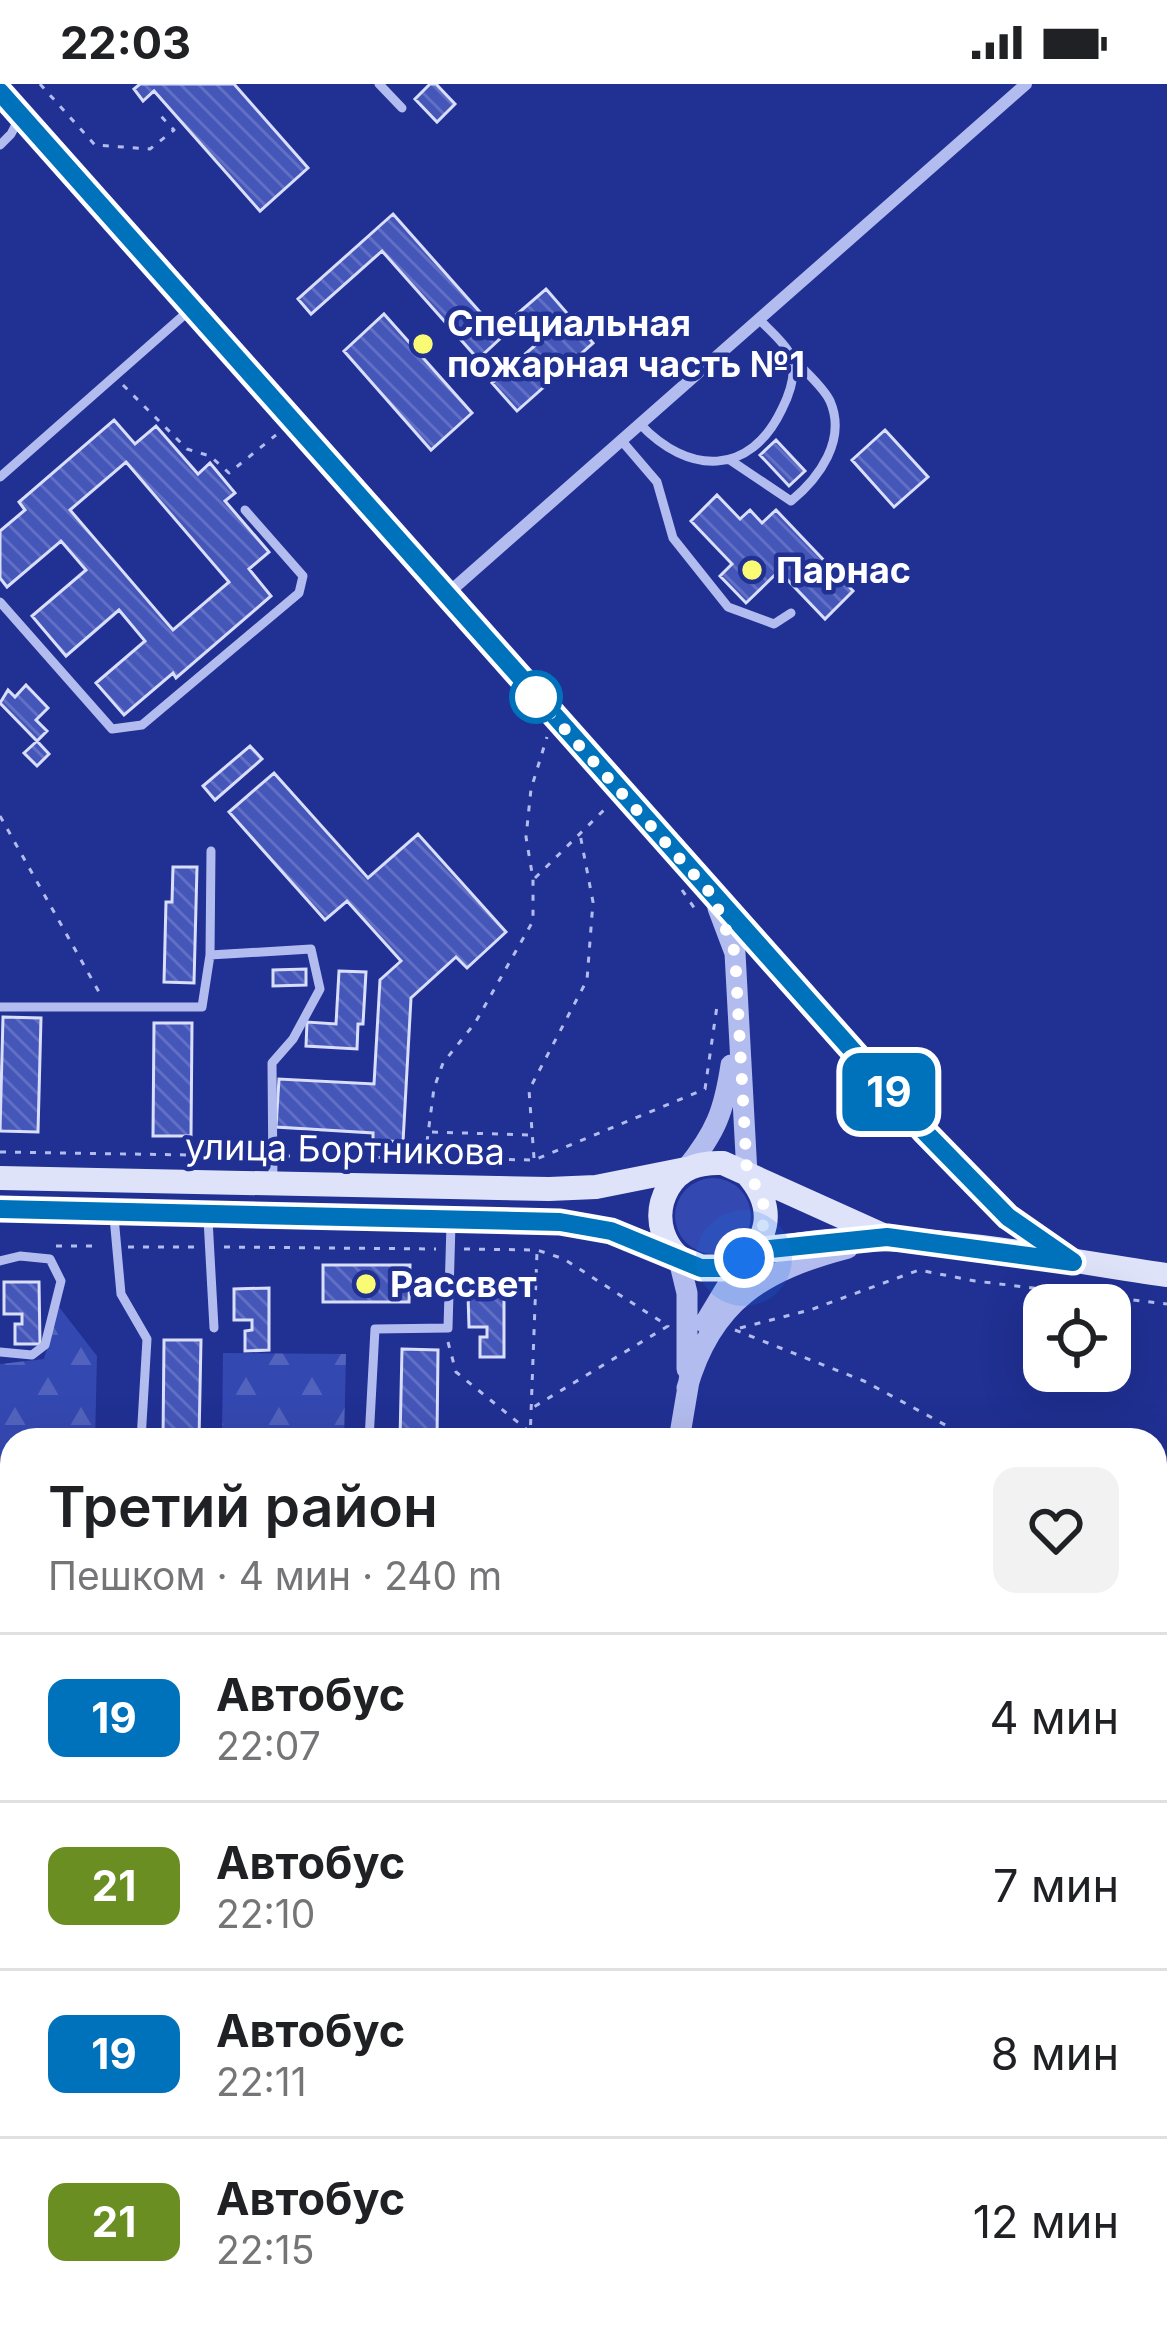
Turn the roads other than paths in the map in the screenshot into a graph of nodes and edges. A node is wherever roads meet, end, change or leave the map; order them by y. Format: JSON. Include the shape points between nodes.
{"nodes":[{"id":1,"x":379,"y":84,"type":"edge"},
{"id":2,"x":1026,"y":84,"type":"edge"},
{"id":3,"x":0,"y":92,"type":"edge"},
{"id":4,"x":402,"y":108,"type":"dead end"},
{"id":5,"x":21,"y":115,"type":"junction"},
{"id":6,"x":0,"y":145,"type":"edge"},
{"id":7,"x":191,"y":308,"type":"junction"},
{"id":8,"x":759,"y":319,"type":"junction"},
{"id":9,"x":790,"y":355,"type":"junction"},
{"id":10,"x":640,"y":424,"type":"junction"},
{"id":11,"x":621,"y":440,"type":"junction"},
{"id":12,"x":730,"y":460,"type":"junction"},
{"id":13,"x":0,"y":477,"type":"edge"},
{"id":14,"x":244,"y":510,"type":"dead end"},
{"id":15,"x":446,"y":595,"type":"junction"},
{"id":16,"x":0,"y":602,"type":"edge"},
{"id":17,"x":791,"y":613,"type":"dead end"},
{"id":18,"x":211,"y":851,"type":"dead end"},
{"id":19,"x":713,"y":896,"type":"junction"},
{"id":20,"x":210,"y":955,"type":"junction"},
{"id":21,"x":0,"y":1007,"type":"edge"},
{"id":22,"x":738,"y":1023,"type":"junction"},
{"id":23,"x":686,"y":1169,"type":"junction"},
{"id":24,"x":747,"y":1174,"type":"junction"},
{"id":25,"x":0,"y":1178,"type":"edge"},
{"id":26,"x":273,"y":1184,"type":"junction"},
{"id":27,"x":0,"y":1209,"type":"edge"},
{"id":28,"x":114,"y":1211,"type":"junction"},
{"id":29,"x":207,"y":1214,"type":"junction"},
{"id":30,"x":451,"y":1220,"type":"junction"},
{"id":31,"x":887,"y":1237,"type":"junction"},
{"id":32,"x":678,"y":1256,"type":"junction"},
{"id":33,"x":744,"y":1258,"type":"junction"},
{"id":34,"x":0,"y":1261,"type":"edge"},
{"id":35,"x":1073,"y":1262,"type":"junction"},
{"id":36,"x":1167,"y":1275,"type":"edge"},
{"id":37,"x":214,"y":1328,"type":"dead end"},
{"id":38,"x":0,"y":1352,"type":"edge"},
{"id":39,"x":687,"y":1388,"type":"junction"},
{"id":40,"x":142,"y":1428,"type":"edge"},
{"id":41,"x":370,"y":1428,"type":"edge"},
{"id":42,"x":681,"y":1428,"type":"edge"}],
"edges":[{"from":1,"to":4,"type":"lane"},
{"from":2,"to":8,"type":"street"},
{"from":3,"to":5,"type":"street"},
{"from":5,"to":6,"type":"lane"},
{"from":5,"to":7,"type":"street"},
{"from":7,"to":13,"type":"lane"},
{"from":7,"to":15,"type":"street"},
{"from":8,"to":9,"type":"lane"},
{"from":8,"to":10,"type":"street"},
{"from":9,"to":12,"type":"lane","via":[[793,386],[779,416],[754,449]]},
{"from":9,"to":12,"type":"lane","via":[[830,399],[825,465],[791,502]]},
{"from":10,"to":11,"type":"street"},
{"from":10,"to":12,"type":"lane","via":[[692,459]]},
{"from":11,"to":15,"type":"street"},
{"from":11,"to":17,"type":"lane","via":[[657,482],[673,538],[728,607],[774,624]]},
{"from":14,"to":16,"type":"lane","via":[[303,576],[299,593],[142,725],[112,729]]},
{"from":15,"to":19,"type":"street"},
{"from":18,"to":20,"type":"lane"},
{"from":19,"to":22,"type":"street","via":[[735,953]]},
{"from":19,"to":35,"type":"street","via":[[965,1175],[1022,1230]]},
{"from":20,"to":21,"type":"lane","via":[[202,1007]]},
{"from":20,"to":26,"type":"lane","via":[[311,949],[320,989],[272,1063]]},
{"from":22,"to":23,"type":"street","via":[[723,1113]]},
{"from":22,"to":24,"type":"street"},
{"from":23,"to":24,"type":"main road","via":[[723,1163]]},
{"from":23,"to":26,"type":"main road","name":"улица Бортникова","via":[[549,1189]]},
{"from":23,"to":32,"type":"main road","via":[[670,1183],[660,1219]]},
{"from":24,"to":31,"type":"main road"},
{"from":24,"to":33,"type":"main road","via":[[765,1202],[766,1222]]},
{"from":25,"to":26,"type":"main road","name":"улица Бортникова"},
{"from":27,"to":28,"type":"main road","name":"улица Бортникова"},
{"from":28,"to":29,"type":"main road","name":"улица Бортникова"},
{"from":28,"to":40,"type":"lane","via":[[121,1294],[147,1339]]},
{"from":29,"to":30,"type":"main road","name":"улица Бортникова"},
{"from":29,"to":37,"type":"lane"},
{"from":30,"to":32,"type":"main road","name":"улица Бортникова","via":[[560,1222]]},
{"from":30,"to":41,"type":"lane","via":[[448,1328],[375,1329]]},
{"from":31,"to":33,"type":"main road"},
{"from":31,"to":35,"type":"main road"},
{"from":31,"to":39,"type":"street","via":[[765,1276],[722,1315]]},
{"from":32,"to":33,"type":"main road","via":[[701,1268]]},
{"from":32,"to":39,"type":"street","via":[[687,1292]]},
{"from":33,"to":39,"type":"street","via":[[699,1336]]},
{"from":34,"to":38,"type":"lane","via":[[50,1259],[62,1281],[45,1345],[32,1355]]},
{"from":35,"to":36,"type":"main road"},
{"from":39,"to":42,"type":"street"}]}
